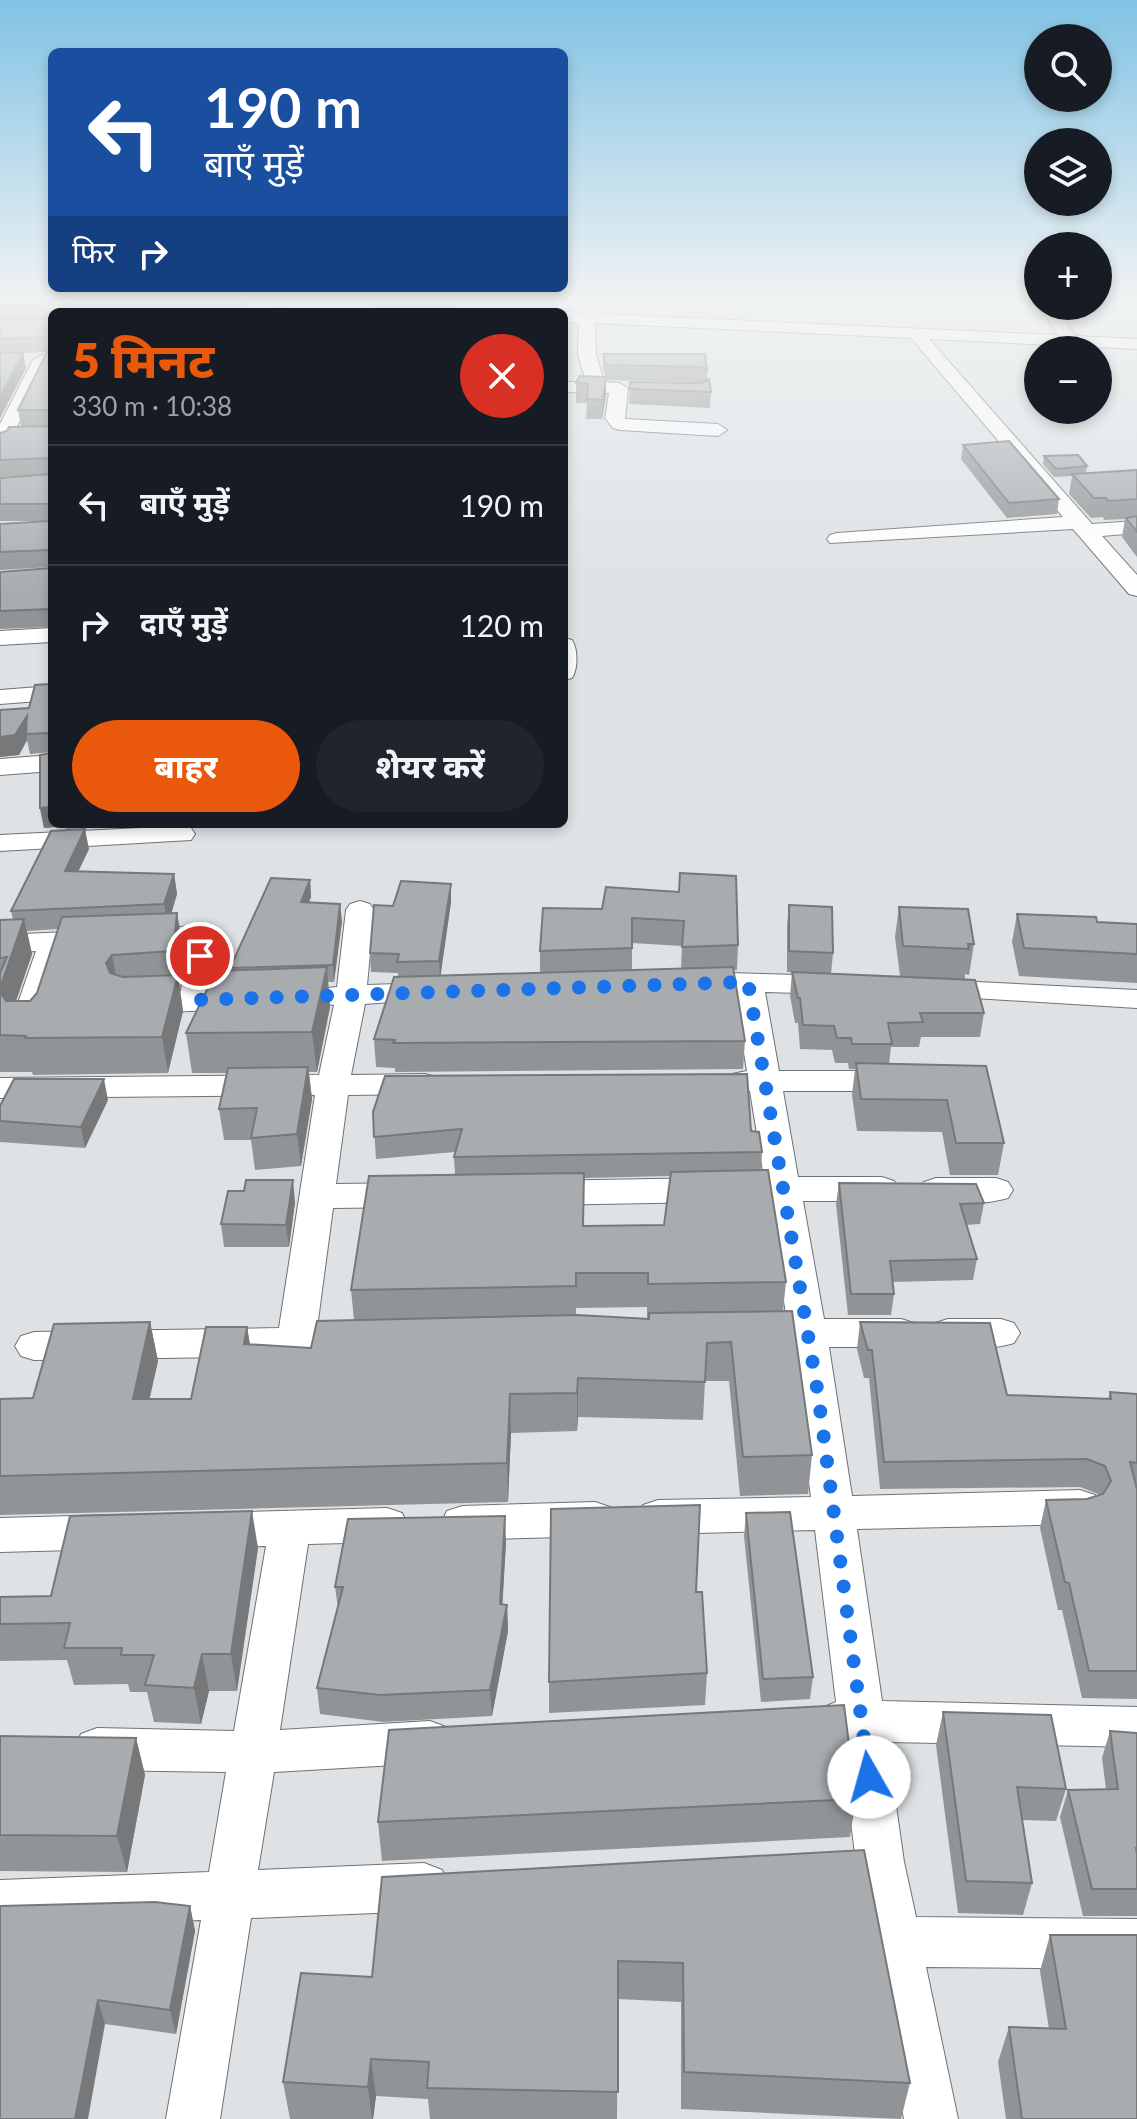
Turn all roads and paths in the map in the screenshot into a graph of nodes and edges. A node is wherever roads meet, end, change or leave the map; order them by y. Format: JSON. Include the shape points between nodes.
{"nodes":[{"id":1,"x":23,"y":396,"type":"edge"},
{"id":2,"x":623,"y":396,"type":"edge"},
{"id":3,"x":969,"y":396,"type":"edge"},
{"id":4,"x":718,"y":430,"type":"dead end"},
{"id":5,"x":28,"y":435,"type":"edge"},
{"id":6,"x":1,"y":437,"type":"edge"},
{"id":7,"x":1076,"y":484,"type":"edge"},
{"id":8,"x":1046,"y":486,"type":"junction"},
{"id":9,"x":1081,"y":526,"type":"junction"},
{"id":10,"x":1137,"y":527,"type":"edge"},
{"id":11,"x":837,"y":539,"type":"dead end"},
{"id":12,"x":1134,"y":583,"type":"edge"},
{"id":13,"x":48,"y":635,"type":"edge"},
{"id":14,"x":0,"y":638,"type":"edge"},
{"id":15,"x":48,"y":693,"type":"edge"},
{"id":16,"x":0,"y":697,"type":"edge"},
{"id":17,"x":48,"y":763,"type":"edge"},
{"id":18,"x":0,"y":767,"type":"edge"},
{"id":19,"x":181,"y":834,"type":"dead end"},
{"id":20,"x":0,"y":843,"type":"edge"},
{"id":21,"x":360,"y":910,"type":"dead end"},
{"id":22,"x":54,"y":943,"type":"junction"},
{"id":23,"x":0,"y":944,"type":"edge"},
{"id":24,"x":748,"y":982,"type":"junction"},
{"id":25,"x":700,"y":983,"type":"edge"},
{"id":26,"x":859,"y":986,"type":"edge"},
{"id":27,"x":907,"y":988,"type":"edge"},
{"id":28,"x":462,"y":991,"type":"edge"},
{"id":29,"x":351,"y":995,"type":"junction"},
{"id":30,"x":304,"y":996,"type":"edge"},
{"id":31,"x":273,"y":997,"type":"edge"},
{"id":32,"x":1137,"y":999,"type":"edge"},
{"id":33,"x":195,"y":1000,"type":"junction"},
{"id":34,"x":130,"y":1001,"type":"edge"},
{"id":35,"x":26,"y":1028,"type":"edge"},
{"id":36,"x":717,"y":1081,"type":"edge"},
{"id":37,"x":765,"y":1081,"type":"junction"},
{"id":38,"x":932,"y":1081,"type":"edge"},
{"id":39,"x":461,"y":1083,"type":"edge"},
{"id":40,"x":333,"y":1084,"type":"junction"},
{"id":41,"x":0,"y":1088,"type":"edge"},
{"id":42,"x":784,"y":1189,"type":"junction"},
{"id":43,"x":996,"y":1190,"type":"dead end"},
{"id":44,"x":504,"y":1193,"type":"edge"},
{"id":45,"x":441,"y":1194,"type":"edge"},
{"id":46,"x":317,"y":1196,"type":"junction"},
{"id":47,"x":808,"y":1332,"type":"junction"},
{"id":48,"x":760,"y":1333,"type":"edge"},
{"id":49,"x":1001,"y":1333,"type":"dead end"},
{"id":50,"x":392,"y":1341,"type":"edge"},
{"id":51,"x":296,"y":1342,"type":"junction"},
{"id":52,"x":34,"y":1346,"type":"dead end"},
{"id":53,"x":1080,"y":1507,"type":"edge"},
{"id":54,"x":834,"y":1513,"type":"junction"},
{"id":55,"x":290,"y":1528,"type":"junction"},
{"id":56,"x":0,"y":1535,"type":"edge"},
{"id":57,"x":862,"y":1720,"type":"junction"},
{"id":58,"x":800,"y":1723,"type":"edge"},
{"id":59,"x":1137,"y":1727,"type":"edge"},
{"id":60,"x":472,"y":1740,"type":"edge"},
{"id":61,"x":63,"y":1749,"type":"edge"},
{"id":62,"x":253,"y":1752,"type":"junction"},
{"id":63,"x":880,"y":1862,"type":"junction"},
{"id":64,"x":833,"y":1865,"type":"edge"},
{"id":65,"x":467,"y":1884,"type":"edge"},
{"id":66,"x":229,"y":1897,"type":"junction"},
{"id":67,"x":0,"y":1904,"type":"edge"},
{"id":68,"x":897,"y":1942,"type":"junction"},
{"id":69,"x":1137,"y":1944,"type":"edge"},
{"id":70,"x":193,"y":2119,"type":"edge"},
{"id":71,"x":931,"y":2119,"type":"edge"}],
"edges":[{"from":1,"to":6,"type":"street"},
{"from":2,"to":4,"type":"street","via":[[614,418],[620,424]]},
{"from":3,"to":8,"type":"street"},
{"from":5,"to":6,"type":"street"},
{"from":7,"to":8,"type":"street"},
{"from":8,"to":9,"type":"street"},
{"from":9,"to":10,"type":"street"},
{"from":9,"to":11,"type":"street"},
{"from":9,"to":12,"type":"street"},
{"from":13,"to":14,"type":"street"},
{"from":15,"to":16,"type":"street"},
{"from":17,"to":18,"type":"street"},
{"from":19,"to":20,"type":"street"},
{"from":21,"to":29,"type":"street"},
{"from":22,"to":23,"type":"street"},
{"from":22,"to":33,"type":"street","via":[[202,935]]},
{"from":22,"to":35,"type":"street"},
{"from":24,"to":25,"type":"street"},
{"from":24,"to":26,"type":"street"},
{"from":24,"to":37,"type":"street"},
{"from":27,"to":32,"type":"street"},
{"from":28,"to":29,"type":"street"},
{"from":29,"to":30,"type":"street"},
{"from":29,"to":40,"type":"street"},
{"from":31,"to":33,"type":"street"},
{"from":33,"to":34,"type":"street"},
{"from":36,"to":37,"type":"street"},
{"from":37,"to":38,"type":"street"},
{"from":37,"to":42,"type":"street"},
{"from":39,"to":40,"type":"street"},
{"from":40,"to":41,"type":"street"},
{"from":40,"to":46,"type":"street"},
{"from":42,"to":43,"type":"street"},
{"from":42,"to":44,"type":"street"},
{"from":42,"to":47,"type":"street"},
{"from":45,"to":46,"type":"street"},
{"from":46,"to":51,"type":"street"},
{"from":47,"to":48,"type":"street"},
{"from":47,"to":49,"type":"street"},
{"from":47,"to":54,"type":"street"},
{"from":50,"to":51,"type":"street"},
{"from":51,"to":52,"type":"street"},
{"from":53,"to":54,"type":"street"},
{"from":54,"to":55,"type":"street"},
{"from":54,"to":57,"type":"street"},
{"from":55,"to":56,"type":"street"},
{"from":55,"to":62,"type":"street"},
{"from":57,"to":58,"type":"street"},
{"from":57,"to":59,"type":"street"},
{"from":57,"to":63,"type":"street"},
{"from":60,"to":62,"type":"street"},
{"from":61,"to":62,"type":"street"},
{"from":62,"to":66,"type":"street"},
{"from":63,"to":64,"type":"street"},
{"from":63,"to":68,"type":"street"},
{"from":65,"to":66,"type":"street"},
{"from":66,"to":67,"type":"street"},
{"from":66,"to":70,"type":"street"},
{"from":68,"to":69,"type":"street"},
{"from":68,"to":71,"type":"street"}]}
